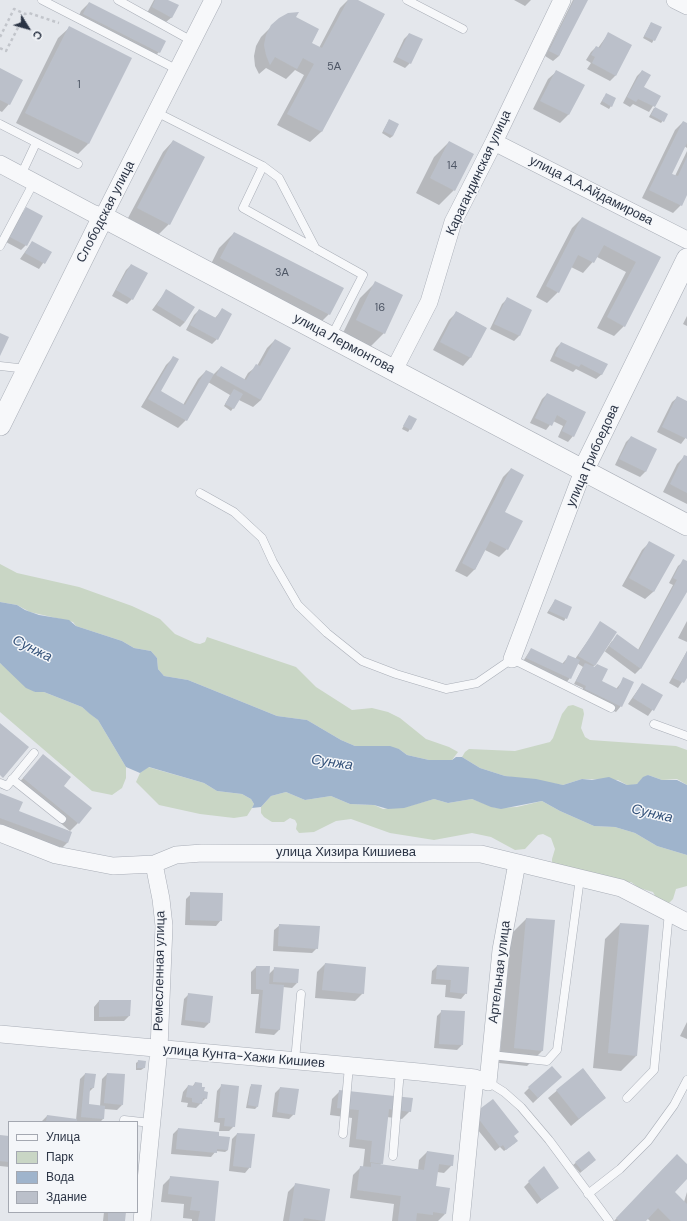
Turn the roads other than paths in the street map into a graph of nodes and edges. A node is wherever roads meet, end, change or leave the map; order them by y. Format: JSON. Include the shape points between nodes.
{"nodes":[{"id":1,"x":42,"y":0,"type":"edge"},
{"id":2,"x":118,"y":0,"type":"edge"},
{"id":3,"x":213,"y":0,"type":"edge"},
{"id":4,"x":407,"y":0,"type":"edge"},
{"id":5,"x":562,"y":0,"type":"edge"},
{"id":6,"x":675,"y":0,"type":"edge"},
{"id":7,"x":129,"y":3,"type":"edge"},
{"id":8,"x":687,"y":6,"type":"edge"},
{"id":9,"x":463,"y":29,"type":"dead end"},
{"id":10,"x":192,"y":41,"type":"junction"},
{"id":11,"x":178,"y":70,"type":"junction"},
{"id":12,"x":156,"y":112,"type":"junction"},
{"id":13,"x":0,"y":124,"type":"edge"},
{"id":14,"x":494,"y":142,"type":"junction"},
{"id":15,"x":36,"y":143,"type":"junction"},
{"id":16,"x":0,"y":164,"type":"edge"},
{"id":17,"x":78,"y":164,"type":"dead end"},
{"id":18,"x":263,"y":166,"type":"junction"},
{"id":19,"x":27,"y":179,"type":"junction"},
{"id":20,"x":103,"y":217,"type":"junction"},
{"id":21,"x":687,"y":240,"type":"edge"},
{"id":22,"x":0,"y":246,"type":"edge"},
{"id":23,"x":316,"y":249,"type":"junction"},
{"id":24,"x":687,"y":259,"type":"edge"},
{"id":25,"x":330,"y":337,"type":"junction"},
{"id":26,"x":0,"y":366,"type":"edge"},
{"id":27,"x":27,"y":369,"type":"junction"},
{"id":28,"x":394,"y":370,"type":"junction"},
{"id":29,"x":0,"y":425,"type":"edge"},
{"id":30,"x":583,"y":471,"type":"junction"},
{"id":31,"x":200,"y":493,"type":"dead end"},
{"id":32,"x":687,"y":525,"type":"edge"},
{"id":33,"x":512,"y":659,"type":"junction"},
{"id":34,"x":611,"y":708,"type":"dead end"},
{"id":35,"x":654,"y":724,"type":"dead end"},
{"id":36,"x":687,"y":736,"type":"edge"},
{"id":37,"x":34,"y":753,"type":"dead end"},
{"id":38,"x":12,"y":779,"type":"junction"},
{"id":39,"x":0,"y":783,"type":"edge"},
{"id":40,"x":62,"y":819,"type":"dead end"},
{"id":41,"x":0,"y":833,"type":"edge"},
{"id":42,"x":516,"y":863,"type":"junction"},
{"id":43,"x":154,"y":864,"type":"junction"},
{"id":44,"x":580,"y":878,"type":"junction"},
{"id":45,"x":669,"y":912,"type":"junction"},
{"id":46,"x":687,"y":922,"type":"edge"},
{"id":47,"x":301,"y":994,"type":"dead end"},
{"id":48,"x":0,"y":1034,"type":"edge"},
{"id":49,"x":158,"y":1049,"type":"junction"},
{"id":50,"x":491,"y":1055,"type":"junction"},
{"id":51,"x":295,"y":1061,"type":"junction"},
{"id":52,"x":349,"y":1066,"type":"junction"},
{"id":53,"x":400,"y":1070,"type":"junction"},
{"id":54,"x":482,"y":1080,"type":"junction"},
{"id":55,"x":687,"y":1080,"type":"edge"},
{"id":56,"x":627,"y":1098,"type":"dead end"},
{"id":57,"x":124,"y":1121,"type":"edge"},
{"id":58,"x":133,"y":1121,"type":"edge"},
{"id":59,"x":138,"y":1122,"type":"edge"},
{"id":60,"x":151,"y":1123,"type":"junction"},
{"id":61,"x":343,"y":1134,"type":"dead end"},
{"id":62,"x":393,"y":1156,"type":"dead end"},
{"id":63,"x":588,"y":1194,"type":"junction"},
{"id":64,"x":142,"y":1221,"type":"edge"},
{"id":65,"x":462,"y":1221,"type":"edge"},
{"id":66,"x":609,"y":1221,"type":"edge"}],
"edges":[{"from":1,"to":11,"type":"lane"},
{"from":2,"to":7,"type":"lane"},
{"from":3,"to":10,"type":"street","name":"Слободская улица"},
{"from":4,"to":9,"type":"lane"},
{"from":5,"to":14,"type":"street","name":"Карагандинская улица"},
{"from":6,"to":8,"type":"street"},
{"from":7,"to":10,"type":"lane"},
{"from":10,"to":11,"type":"street","name":"Слободская улица"},
{"from":11,"to":12,"type":"street","name":"Слободская улица"},
{"from":12,"to":18,"type":"lane"},
{"from":12,"to":20,"type":"street","name":"Слободская улица"},
{"from":13,"to":15,"type":"lane"},
{"from":14,"to":21,"type":"street","name":"улица А.А.Айдамирова"},
{"from":14,"to":28,"type":"street","name":"Карагандинская улица","via":[[453,222],[429,302]]},
{"from":15,"to":17,"type":"lane"},
{"from":15,"to":19,"type":"lane"},
{"from":16,"to":19,"type":"street","name":"улица Лермонтова"},
{"from":18,"to":23,"type":"lane","via":[[279,178]]},
{"from":18,"to":23,"type":"lane","via":[[243,208]]},
{"from":19,"to":20,"type":"street","name":"улица Лермонтова"},
{"from":19,"to":22,"type":"lane"},
{"from":20,"to":25,"type":"street","name":"улица Лермонтова"},
{"from":20,"to":27,"type":"street","name":"Слободская улица"},
{"from":23,"to":25,"type":"lane","via":[[362,275]]},
{"from":24,"to":30,"type":"street","name":"улица Грибоедова"},
{"from":25,"to":28,"type":"street","name":"улица Лермонтова"},
{"from":26,"to":27,"type":"lane"},
{"from":27,"to":29,"type":"street","name":"Слободская улица"},
{"from":28,"to":30,"type":"street","name":"улица Лермонтова"},
{"from":30,"to":32,"type":"street","name":"улица Лермонтова"},
{"from":30,"to":33,"type":"street","name":"улица Грибоедова"},
{"from":31,"to":33,"type":"lane","via":[[234,512],[262,538],[298,605],[362,661],[446,688],[477,683]]},
{"from":33,"to":34,"type":"lane"},
{"from":35,"to":36,"type":"lane"},
{"from":37,"to":38,"type":"lane"},
{"from":38,"to":39,"type":"lane","via":[[7,786]]},
{"from":38,"to":40,"type":"lane"},
{"from":41,"to":43,"type":"street","name":"улица Хизира Кишиева","via":[[56,855],[113,866]]},
{"from":42,"to":43,"type":"street","name":"улица Хизира Кишиева","via":[[481,854],[226,852],[176,856]]},
{"from":42,"to":44,"type":"street","name":"улица Хизира Кишиева"},
{"from":42,"to":50,"type":"street","name":"Артельная улица","via":[[501,950]]},
{"from":43,"to":49,"type":"street","name":"Ремесленная улица","via":[[164,926]]},
{"from":44,"to":45,"type":"street","name":"улица Хизира Кишиева","via":[[621,888]]},
{"from":44,"to":50,"type":"lane","via":[[557,1050],[547,1061]]},
{"from":45,"to":46,"type":"street","name":"улица Хизира Кишиева"},
{"from":45,"to":56,"type":"lane","via":[[654,1070]]},
{"from":47,"to":51,"type":"lane"},
{"from":48,"to":49,"type":"street","name":"улица Кунта-Хажи Кишиев"},
{"from":49,"to":51,"type":"street","name":"улица Кунта-Хажи Кишиев"},
{"from":49,"to":60,"type":"street","name":"Ремесленная улица"},
{"from":50,"to":54,"type":"street","name":"Артельная улица"},
{"from":51,"to":52,"type":"street","name":"улица Кунта-Хажи Кишиев"},
{"from":52,"to":53,"type":"street","name":"улица Кунта-Хажи Кишиев"},
{"from":52,"to":61,"type":"lane"},
{"from":53,"to":54,"type":"street","name":"улица Кунта-Хажи Кишиев"},
{"from":53,"to":62,"type":"lane"},
{"from":54,"to":63,"type":"lane","via":[[504,1092],[521,1107],[549,1140]]},
{"from":54,"to":65,"type":"street","name":"Артельная улица"},
{"from":55,"to":63,"type":"lane","via":[[674,1105],[648,1141],[620,1169]]},
{"from":57,"to":58,"type":"lane"},
{"from":59,"to":60,"type":"lane"},
{"from":60,"to":64,"type":"street","name":"Ремесленная улица"},
{"from":63,"to":66,"type":"lane"}]}
